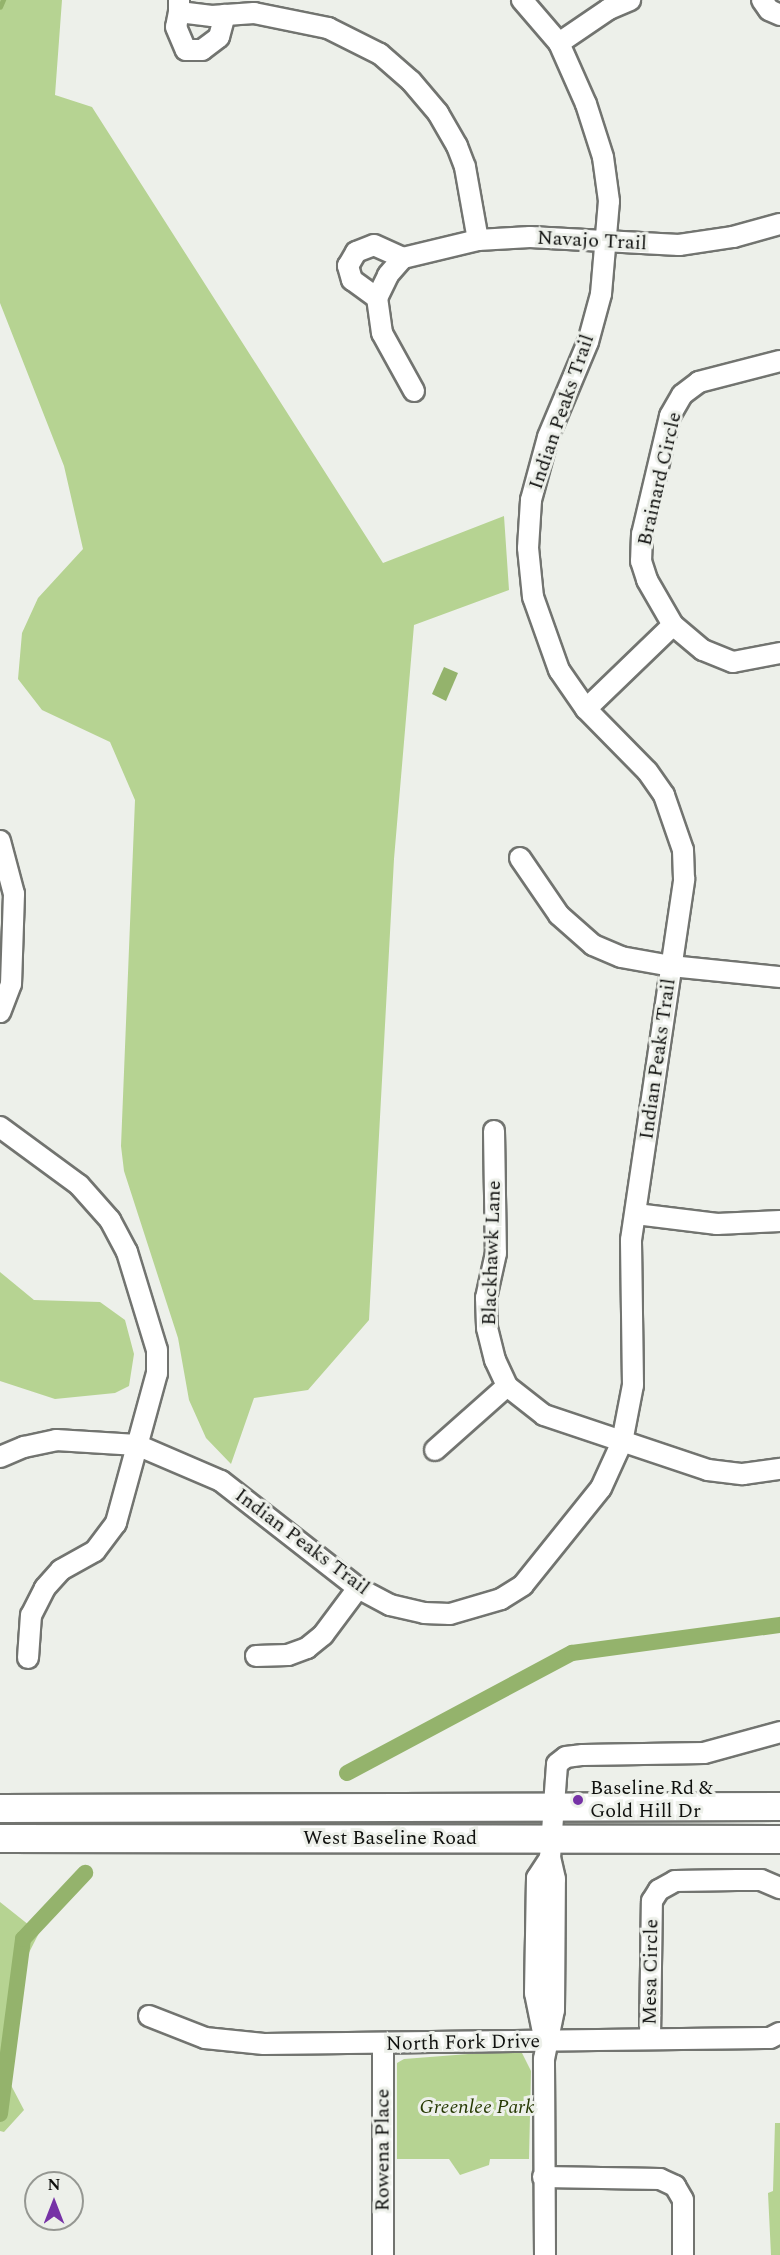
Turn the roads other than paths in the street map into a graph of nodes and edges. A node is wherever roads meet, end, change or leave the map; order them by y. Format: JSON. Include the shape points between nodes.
{"nodes":[{"id":1,"x":522,"y":0,"type":"edge"},
{"id":2,"x":630,"y":0,"type":"edge"},
{"id":3,"x":762,"y":0,"type":"edge"},
{"id":4,"x":179,"y":6,"type":"edge"},
{"id":5,"x":225,"y":15,"type":"junction"},
{"id":6,"x":780,"y":15,"type":"edge"},
{"id":7,"x":559,"y":44,"type":"junction"},
{"id":8,"x":780,"y":224,"type":"edge"},
{"id":9,"x":478,"y":240,"type":"junction"},
{"id":10,"x":608,"y":244,"type":"junction"},
{"id":11,"x":404,"y":258,"type":"junction"},
{"id":12,"x":377,"y":298,"type":"junction"},
{"id":13,"x":780,"y":361,"type":"edge"},
{"id":14,"x":414,"y":391,"type":"dead end"},
{"id":15,"x":673,"y":625,"type":"junction"},
{"id":16,"x":780,"y":653,"type":"edge"},
{"id":17,"x":586,"y":709,"type":"junction"},
{"id":18,"x":0,"y":841,"type":"edge"},
{"id":19,"x":520,"y":858,"type":"dead end"},
{"id":20,"x":671,"y":966,"type":"junction"},
{"id":21,"x":780,"y":977,"type":"edge"},
{"id":22,"x":0,"y":1012,"type":"edge"},
{"id":23,"x":0,"y":1127,"type":"edge"},
{"id":24,"x":494,"y":1131,"type":"dead end"},
{"id":25,"x":636,"y":1214,"type":"junction"},
{"id":26,"x":780,"y":1221,"type":"edge"},
{"id":27,"x":507,"y":1386,"type":"junction"},
{"id":28,"x":622,"y":1442,"type":"junction"},
{"id":29,"x":137,"y":1445,"type":"junction"},
{"id":30,"x":435,"y":1450,"type":"dead end"},
{"id":31,"x":0,"y":1457,"type":"edge"},
{"id":32,"x":780,"y":1469,"type":"edge"},
{"id":33,"x":358,"y":1588,"type":"junction"},
{"id":34,"x":255,"y":1656,"type":"dead end"},
{"id":35,"x":28,"y":1658,"type":"dead end"},
{"id":36,"x":780,"y":1732,"type":"edge"},
{"id":37,"x":552,"y":1806,"type":"junction"},
{"id":38,"x":780,"y":1806,"type":"edge"},
{"id":39,"x":0,"y":1808,"type":"edge"},
{"id":40,"x":0,"y":1838,"type":"edge"},
{"id":41,"x":780,"y":1839,"type":"edge"},
{"id":42,"x":550,"y":1848,"type":"junction"},
{"id":43,"x":780,"y":1888,"type":"edge"},
{"id":44,"x":149,"y":2016,"type":"dead end"},
{"id":45,"x":780,"y":2033,"type":"edge"},
{"id":46,"x":650,"y":2038,"type":"junction"},
{"id":47,"x":545,"y":2043,"type":"junction"},
{"id":48,"x":383,"y":2045,"type":"junction"},
{"id":49,"x":543,"y":2177,"type":"junction"},
{"id":50,"x":383,"y":2255,"type":"edge"},
{"id":51,"x":544,"y":2255,"type":"edge"},
{"id":52,"x":683,"y":2255,"type":"edge"}],
"edges":[{"from":1,"to":7,"type":"street","name":"Indian Peaks Trail"},
{"from":2,"to":7,"type":"street","via":[[609,9]]},
{"from":3,"to":6,"type":"street","via":[[769,10]]},
{"from":4,"to":5,"type":"street"},
{"from":4,"to":5,"type":"street","via":[[176,27],[186,50],[202,50],[219,37]]},
{"from":5,"to":9,"type":"street","via":[[254,13],[328,28],[380,54],[411,81],[438,113],[457,146],[465,167]]},
{"from":7,"to":10,"type":"street","name":"Indian Peaks Trail","via":[[586,104],[603,157],[609,201]]},
{"from":8,"to":10,"type":"street","name":"Navajo Trail","via":[[679,246]]},
{"from":9,"to":10,"type":"street","name":"Navajo Trail","via":[[530,237]]},
{"from":9,"to":11,"type":"street","name":"Navajo Trail"},
{"from":10,"to":17,"type":"street","name":"Indian Peaks Trail","via":[[601,294],[588,342],[537,475],[528,548],[533,597],[542,631],[559,670]]},
{"from":11,"to":12,"type":"street","via":[[388,275]]},
{"from":11,"to":12,"type":"street","via":[[374,246],[356,252],[348,266],[352,280]]},
{"from":12,"to":14,"type":"street","via":[[382,333]]},
{"from":13,"to":15,"type":"street","name":"Brainard Circle","via":[[699,382],[682,395],[670,416],[642,534],[641,561],[647,580]]},
{"from":15,"to":16,"type":"street","name":"Brainard Circle","via":[[712,656],[733,662]]},
{"from":15,"to":17,"type":"street"},
{"from":17,"to":20,"type":"street","name":"Indian Peaks Trail","via":[[647,771],[676,822],[684,879]]},
{"from":18,"to":22,"type":"street","via":[[14,894],[11,984]]},
{"from":19,"to":20,"type":"street","via":[[559,915],[593,945],[621,957]]},
{"from":20,"to":21,"type":"street"},
{"from":20,"to":25,"type":"street","name":"Indian Peaks Trail"},
{"from":23,"to":29,"type":"street","via":[[80,1185],[110,1220],[127,1252],[157,1350],[157,1373]]},
{"from":24,"to":27,"type":"street","name":"Blackhawk Lane","via":[[496,1253],[486,1298],[487,1328]]},
{"from":25,"to":26,"type":"street","via":[[717,1224]]},
{"from":25,"to":28,"type":"street","name":"Indian Peaks Trail","via":[[631,1240],[633,1385]]},
{"from":27,"to":28,"type":"street","name":"Blackhawk Lane","via":[[544,1415]]},
{"from":27,"to":30,"type":"street"},
{"from":28,"to":32,"type":"street","name":"Blackhawk Lane","via":[[708,1470],[743,1474]]},
{"from":28,"to":33,"type":"street","name":"Indian Peaks Trail","via":[[601,1488],[581,1515],[523,1585],[501,1599],[476,1609],[424,1613],[390,1605]]},
{"from":29,"to":31,"type":"street","name":"Indian Peaks Trail","via":[[56,1440]]},
{"from":29,"to":33,"type":"street","name":"Indian Peaks Trail","via":[[221,1481]]},
{"from":29,"to":35,"type":"street","via":[[116,1523],[95,1551],[61,1570],[45,1588],[31,1615]]},
{"from":33,"to":34,"type":"street","via":[[323,1635],[307,1648],[288,1655]]},
{"from":36,"to":37,"type":"street","via":[[704,1753],[566,1757],[556,1764]]},
{"from":37,"to":38,"type":"main road","name":"West Baseline Road"},
{"from":37,"to":39,"type":"main road","name":"West Baseline Road"},
{"from":37,"to":42,"type":"street"},
{"from":40,"to":42,"type":"main road","name":"West Baseline Road"},
{"from":41,"to":42,"type":"main road","name":"West Baseline Road"},
{"from":42,"to":47,"type":"street","via":[[555,1879],[554,2010]]},
{"from":43,"to":46,"type":"street","name":"Mesa Circle","via":[[770,1882],[745,1880],[675,1881],[659,1890],[652,1901]]},
{"from":44,"to":48,"type":"street","name":"North Fork Drive","via":[[198,2036],[244,2043]]},
{"from":45,"to":46,"type":"street","name":"North Fork Drive","via":[[770,2038]]},
{"from":46,"to":47,"type":"street","name":"North Fork Drive"},
{"from":47,"to":48,"type":"street","name":"North Fork Drive"},
{"from":47,"to":49,"type":"street"},
{"from":48,"to":50,"type":"street","name":"Rowena Place"},
{"from":49,"to":51,"type":"street"},
{"from":49,"to":52,"type":"street","via":[[660,2179],[675,2186],[683,2200]]}]}
